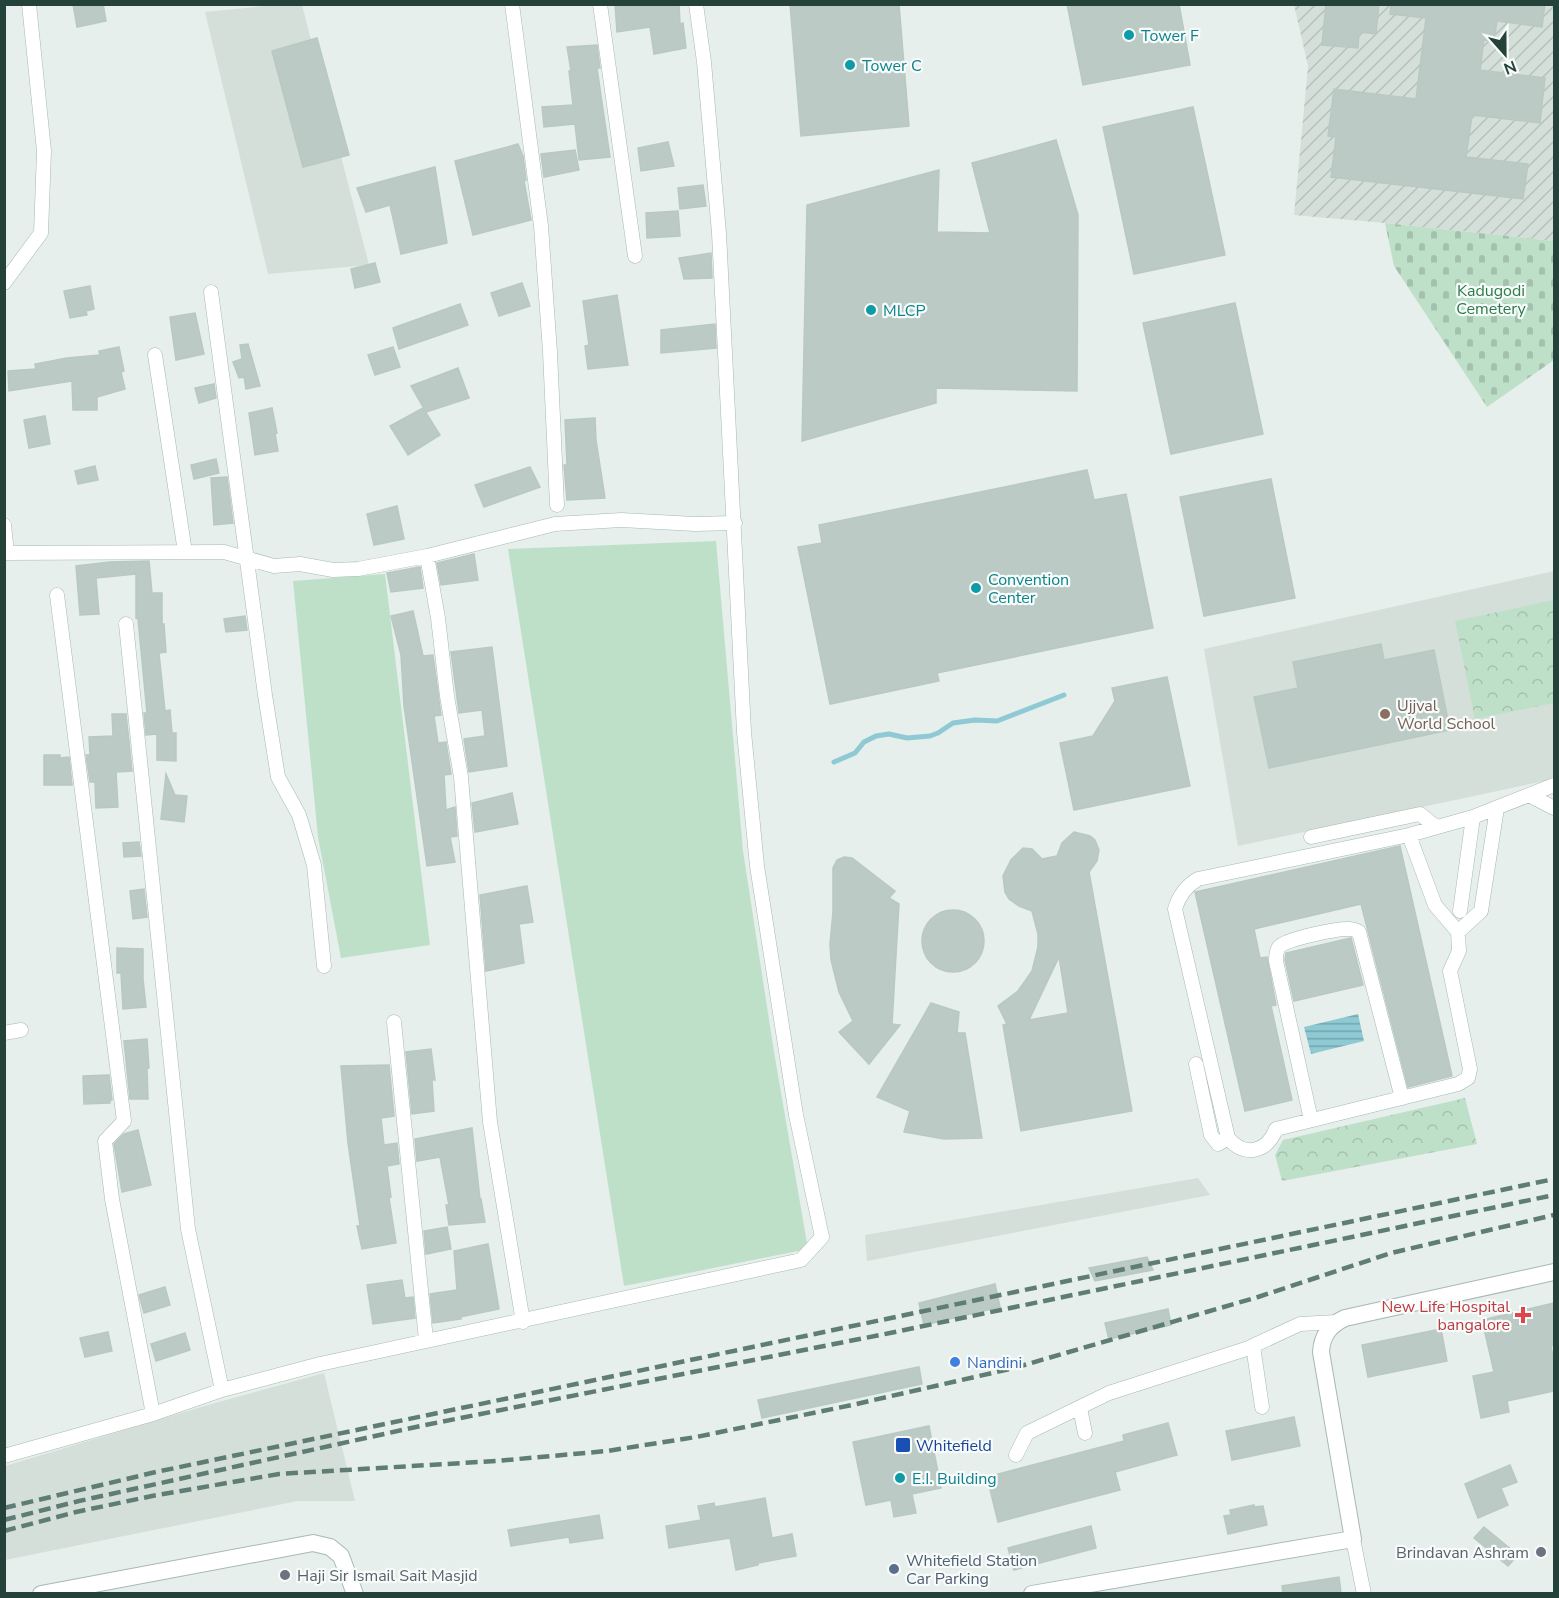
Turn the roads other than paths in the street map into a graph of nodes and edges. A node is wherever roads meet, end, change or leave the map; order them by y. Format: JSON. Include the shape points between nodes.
{"nodes":[{"id":1,"x":29,"y":4,"type":"edge"},
{"id":2,"x":512,"y":4,"type":"edge"},
{"id":3,"x":600,"y":4,"type":"edge"},
{"id":4,"x":696,"y":4,"type":"edge"},
{"id":5,"x":635,"y":256,"type":"dead end"},
{"id":6,"x":4,"y":283,"type":"edge"},
{"id":7,"x":211,"y":292,"type":"dead end"},
{"id":8,"x":155,"y":355,"type":"dead end"},
{"id":9,"x":556,"y":505,"type":"dead end"},
{"id":10,"x":735,"y":523,"type":"junction"},
{"id":11,"x":4,"y":525,"type":"edge"},
{"id":12,"x":185,"y":552,"type":"junction"},
{"id":13,"x":6,"y":553,"type":"edge"},
{"id":14,"x":427,"y":556,"type":"junction"},
{"id":15,"x":248,"y":559,"type":"junction"},
{"id":16,"x":57,"y":595,"type":"dead end"},
{"id":17,"x":126,"y":624,"type":"dead end"},
{"id":18,"x":1554,"y":784,"type":"edge"},
{"id":19,"x":1529,"y":795,"type":"junction"},
{"id":20,"x":1497,"y":808,"type":"junction"},
{"id":21,"x":1554,"y":808,"type":"edge"},
{"id":22,"x":1473,"y":817,"type":"junction"},
{"id":23,"x":1436,"y":827,"type":"junction"},
{"id":24,"x":1409,"y":835,"type":"junction"},
{"id":25,"x":1311,"y":837,"type":"dead end"},
{"id":26,"x":1460,"y":911,"type":"dead end"},
{"id":27,"x":1458,"y":932,"type":"junction"},
{"id":28,"x":324,"y":966,"type":"dead end"},
{"id":29,"x":394,"y":1022,"type":"dead end"},
{"id":30,"x":21,"y":1030,"type":"dead end"},
{"id":31,"x":4,"y":1033,"type":"edge"},
{"id":32,"x":1196,"y":1064,"type":"dead end"},
{"id":33,"x":1402,"y":1098,"type":"junction"},
{"id":34,"x":1311,"y":1120,"type":"junction"},
{"id":35,"x":1228,"y":1138,"type":"junction"},
{"id":36,"x":1554,"y":1272,"type":"edge"},
{"id":37,"x":523,"y":1322,"type":"junction"},
{"id":38,"x":1337,"y":1322,"type":"junction"},
{"id":39,"x":426,"y":1340,"type":"junction"},
{"id":40,"x":1253,"y":1346,"type":"junction"},
{"id":41,"x":222,"y":1390,"type":"junction"},
{"id":42,"x":1262,"y":1407,"type":"dead end"},
{"id":43,"x":1080,"y":1408,"type":"junction"},
{"id":44,"x":153,"y":1414,"type":"junction"},
{"id":45,"x":1085,"y":1433,"type":"dead end"},
{"id":46,"x":1016,"y":1455,"type":"dead end"},
{"id":47,"x":4,"y":1456,"type":"edge"},
{"id":48,"x":1353,"y":1539,"type":"junction"},
{"id":49,"x":1057,"y":1591,"type":"edge"},
{"id":50,"x":41,"y":1593,"type":"edge"},
{"id":51,"x":355,"y":1593,"type":"edge"},
{"id":52,"x":1032,"y":1593,"type":"edge"},
{"id":53,"x":1364,"y":1593,"type":"edge"}],
"edges":[{"from":1,"to":6,"type":"street","via":[[44,151],[41,233]]},
{"from":2,"to":9,"type":"street","via":[[541,226]]},
{"from":3,"to":5,"type":"street"},
{"from":4,"to":10,"type":"street","via":[[719,233]]},
{"from":7,"to":15,"type":"street"},
{"from":8,"to":12,"type":"street"},
{"from":10,"to":14,"type":"street","via":[[621,520],[555,524]]},
{"from":10,"to":37,"type":"street","via":[[744,732],[757,866],[796,1115],[822,1237],[801,1260]]},
{"from":11,"to":13,"type":"street"},
{"from":12,"to":13,"type":"street"},
{"from":12,"to":15,"type":"street","via":[[224,552]]},
{"from":14,"to":15,"type":"street","via":[[333,570],[300,564],[274,566]]},
{"from":14,"to":37,"type":"street","via":[[461,777],[490,1122]]},
{"from":15,"to":28,"type":"street","via":[[278,777],[299,815],[314,865]]},
{"from":16,"to":44,"type":"street","via":[[124,1121],[105,1141],[112,1199]]},
{"from":17,"to":41,"type":"street","via":[[188,1229]]},
{"from":18,"to":19,"type":"street"},
{"from":19,"to":20,"type":"street"},
{"from":19,"to":21,"type":"street"},
{"from":20,"to":22,"type":"street"},
{"from":20,"to":27,"type":"street","via":[[1481,911]]},
{"from":22,"to":23,"type":"street"},
{"from":22,"to":26,"type":"street"},
{"from":23,"to":24,"type":"street"},
{"from":23,"to":25,"type":"street","via":[[1420,814]]},
{"from":24,"to":27,"type":"street","via":[[1434,905]]},
{"from":24,"to":35,"type":"street","via":[[1198,879],[1178,900],[1175,909]]},
{"from":27,"to":33,"type":"street","via":[[1459,951],[1450,971],[1470,1069],[1468,1078]]},
{"from":29,"to":39,"type":"street"},
{"from":30,"to":31,"type":"street"},
{"from":32,"to":35,"type":"street","via":[[1211,1135],[1218,1144]]},
{"from":33,"to":34,"type":"street"},
{"from":33,"to":34,"type":"street","via":[[1359,932],[1339,930],[1290,941],[1281,944],[1276,961]]},
{"from":34,"to":35,"type":"street","via":[[1276,1129],[1269,1143],[1255,1150],[1240,1148]]},
{"from":36,"to":38,"type":"street"},
{"from":37,"to":39,"type":"street"},
{"from":38,"to":40,"type":"street","via":[[1300,1324]]},
{"from":38,"to":48,"type":"street","via":[[1325,1335],[1321,1352]]},
{"from":39,"to":41,"type":"street"},
{"from":40,"to":42,"type":"street"},
{"from":40,"to":43,"type":"street","via":[[1109,1393]]},
{"from":41,"to":44,"type":"street"},
{"from":43,"to":45,"type":"street"},
{"from":43,"to":46,"type":"street","via":[[1027,1433]]},
{"from":44,"to":47,"type":"street"},
{"from":48,"to":49,"type":"street"},
{"from":48,"to":53,"type":"street"},
{"from":49,"to":52,"type":"street"},
{"from":50,"to":51,"type":"street","via":[[313,1544],[330,1547],[341,1556]]}]}
